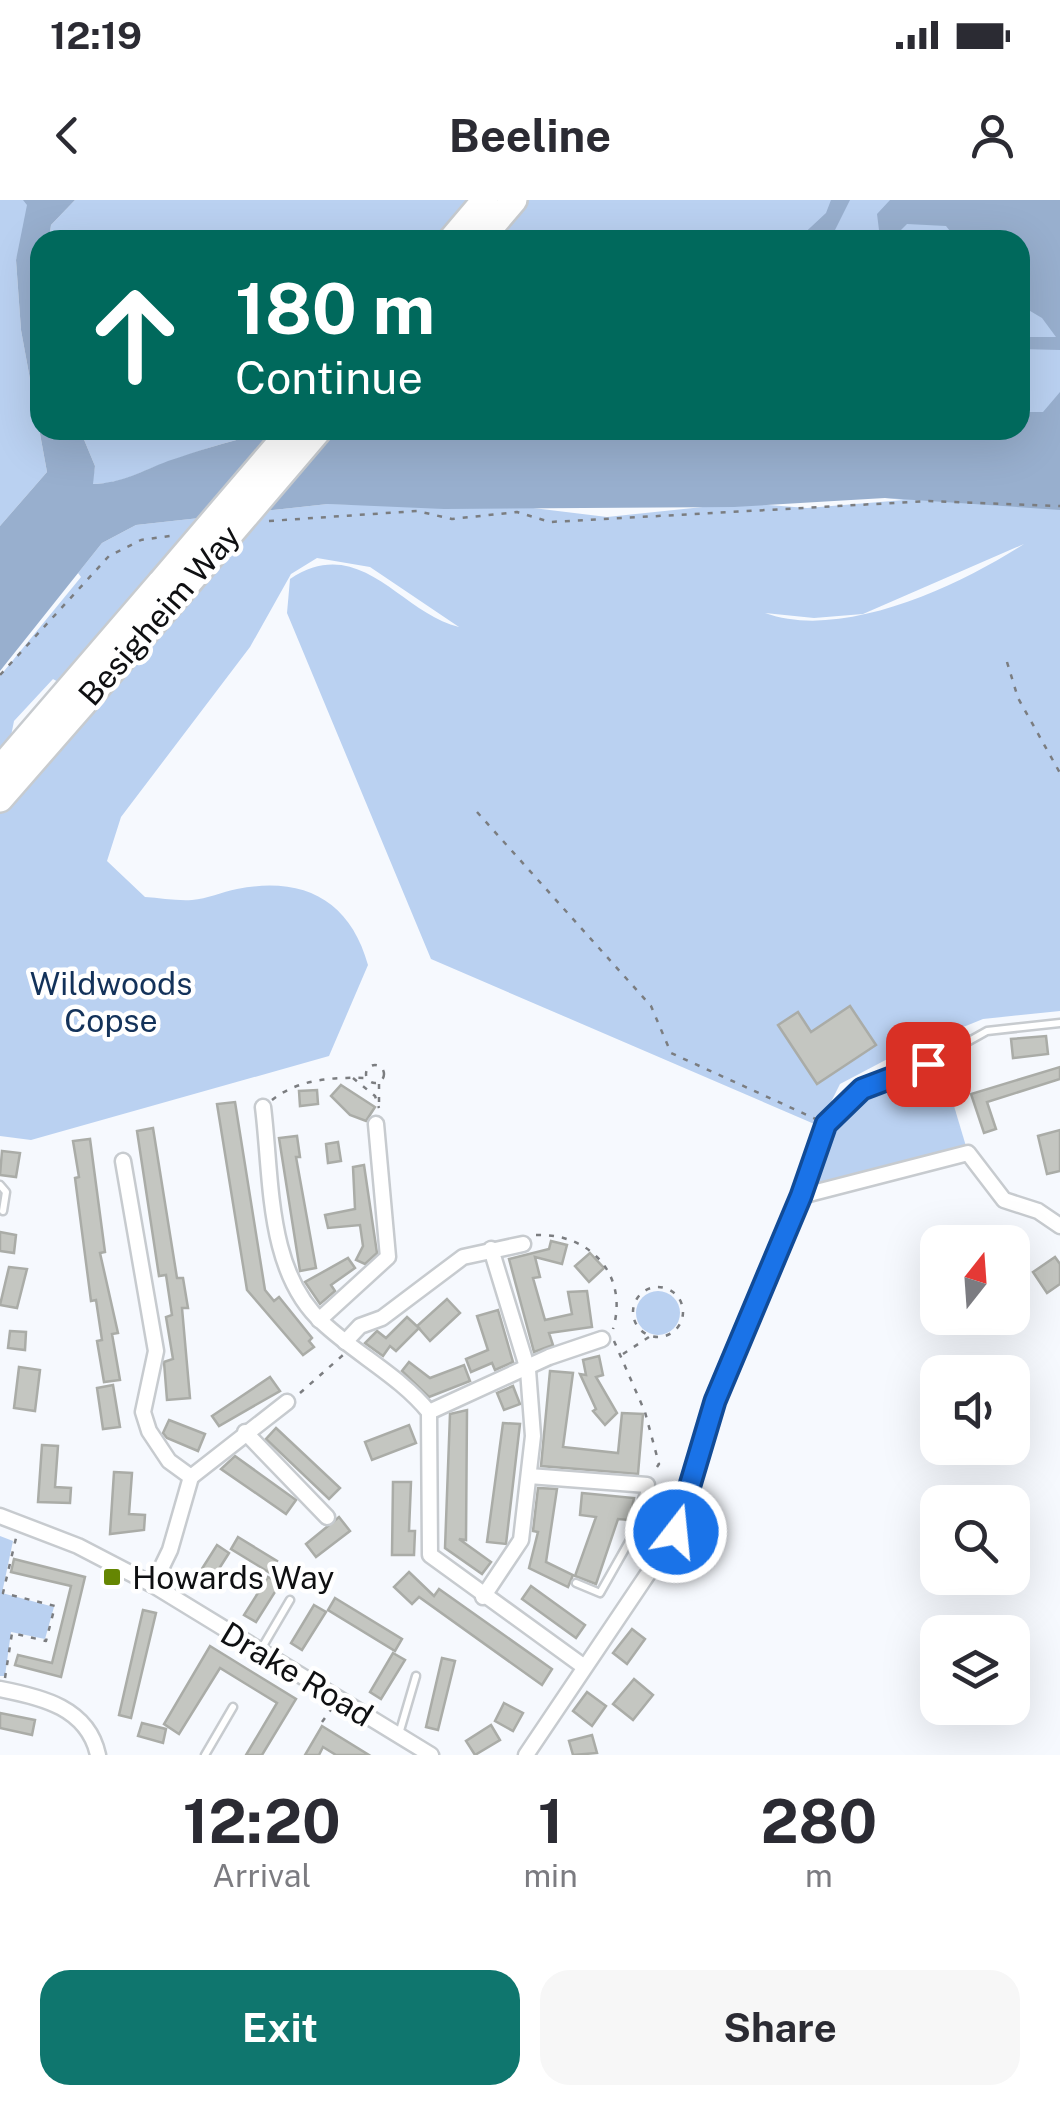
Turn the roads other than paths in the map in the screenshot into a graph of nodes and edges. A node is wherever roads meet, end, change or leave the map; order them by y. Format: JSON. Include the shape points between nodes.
{"nodes":[{"id":1,"x":485,"y":200,"type":"edge"},
{"id":2,"x":514,"y":200,"type":"edge"},
{"id":3,"x":460,"y":230,"type":"edge"},
{"id":4,"x":488,"y":230,"type":"edge"},
{"id":5,"x":282,"y":440,"type":"edge"},
{"id":6,"x":309,"y":440,"type":"edge"},
{"id":7,"x":170,"y":588,"type":"junction"},
{"id":8,"x":0,"y":770,"type":"edge"},
{"id":9,"x":0,"y":799,"type":"edge"},
{"id":10,"x":1060,"y":1023,"type":"edge"},
{"id":11,"x":262,"y":1107,"type":"road end"},
{"id":12,"x":378,"y":1117,"type":"road end"},
{"id":13,"x":123,"y":1161,"type":"dead end"},
{"id":14,"x":0,"y":1186,"type":"edge"},
{"id":15,"x":801,"y":1196,"type":"junction"},
{"id":16,"x":2,"y":1210,"type":"dead end"},
{"id":17,"x":1060,"y":1226,"type":"edge"},
{"id":18,"x":522,"y":1244,"type":"dead end"},
{"id":19,"x":491,"y":1249,"type":"junction"},
{"id":20,"x":319,"y":1320,"type":"junction"},
{"id":21,"x":602,"y":1339,"type":"dead end"},
{"id":22,"x":348,"y":1344,"type":"junction"},
{"id":23,"x":528,"y":1370,"type":"junction"},
{"id":24,"x":286,"y":1402,"type":"road end"},
{"id":25,"x":429,"y":1412,"type":"junction"},
{"id":26,"x":245,"y":1432,"type":"junction"},
{"id":27,"x":529,"y":1476,"type":"junction"},
{"id":28,"x":191,"y":1477,"type":"junction"},
{"id":29,"x":646,"y":1485,"type":"joint"},
{"id":30,"x":0,"y":1516,"type":"edge"},
{"id":31,"x":327,"y":1517,"type":"dead end"},
{"id":32,"x":576,"y":1583,"type":"dead end"},
{"id":33,"x":154,"y":1585,"type":"junction"},
{"id":34,"x":482,"y":1597,"type":"junction"},
{"id":35,"x":290,"y":1600,"type":"dead end"},
{"id":36,"x":260,"y":1652,"type":"junction"},
{"id":37,"x":583,"y":1666,"type":"junction"},
{"id":38,"x":416,"y":1676,"type":"dead end"},
{"id":39,"x":2,"y":1689,"type":"edge"},
{"id":40,"x":233,"y":1707,"type":"dead end"},
{"id":41,"x":398,"y":1735,"type":"junction"},
{"id":42,"x":98,"y":1755,"type":"edge"},
{"id":43,"x":205,"y":1755,"type":"edge"},
{"id":44,"x":431,"y":1755,"type":"edge"},
{"id":45,"x":526,"y":1755,"type":"edge"}],
"edges":[{"from":1,"to":3,"type":"highway"},
{"from":2,"to":4,"type":"highway"},
{"from":5,"to":7,"type":"highway","name":"Besigheim Way","bridge":true},
{"from":6,"to":7,"type":"highway","name":"Besigheim Way","bridge":true},
{"from":7,"to":8,"type":"highway","name":"Besigheim Way"},
{"from":7,"to":9,"type":"highway","name":"Besigheim Way"},
{"from":10,"to":15,"type":"lane","via":[[987,1031],[928,1064],[862,1089],[826,1124]]},
{"from":11,"to":20,"type":"street","via":[[283,1259],[292,1287]]},
{"from":12,"to":20,"type":"street","via":[[388,1257]]},
{"from":13,"to":28,"type":"street","via":[[156,1351],[143,1412],[169,1462]]},
{"from":14,"to":16,"type":"lane","via":[[6,1192]]},
{"from":15,"to":17,"type":"street","via":[[968,1153],[1004,1200]]},
{"from":15,"to":37,"type":"street","via":[[715,1401],[676,1532]]},
{"from":18,"to":19,"type":"street"},
{"from":19,"to":22,"type":"street","via":[[439,1270],[382,1318],[360,1326]]},
{"from":19,"to":23,"type":"street"},
{"from":20,"to":22,"type":"street"},
{"from":21,"to":23,"type":"street"},
{"from":22,"to":25,"type":"street"},
{"from":23,"to":25,"type":"street"},
{"from":23,"to":27,"type":"street"},
{"from":24,"to":26,"type":"street"},
{"from":25,"to":34,"type":"street","via":[[430,1555]]},
{"from":26,"to":28,"type":"street"},
{"from":26,"to":31,"type":"street"},
{"from":27,"to":29,"type":"street"},
{"from":27,"to":34,"type":"street","via":[[520,1540]]},
{"from":28,"to":33,"type":"street"},
{"from":29,"to":32,"type":"lane","via":[[630,1540],[600,1593]]},
{"from":30,"to":33,"type":"street","name":"Drake Road"},
{"from":33,"to":36,"type":"street","name":"Drake Road"},
{"from":34,"to":37,"type":"street"},
{"from":35,"to":36,"type":"lane"},
{"from":36,"to":41,"type":"street","name":"Drake Road"},
{"from":37,"to":45,"type":"street"},
{"from":38,"to":41,"type":"lane"},
{"from":39,"to":42,"type":"street","via":[[71,1712]]},
{"from":40,"to":43,"type":"lane"},
{"from":41,"to":44,"type":"street","name":"Drake Road"}]}
